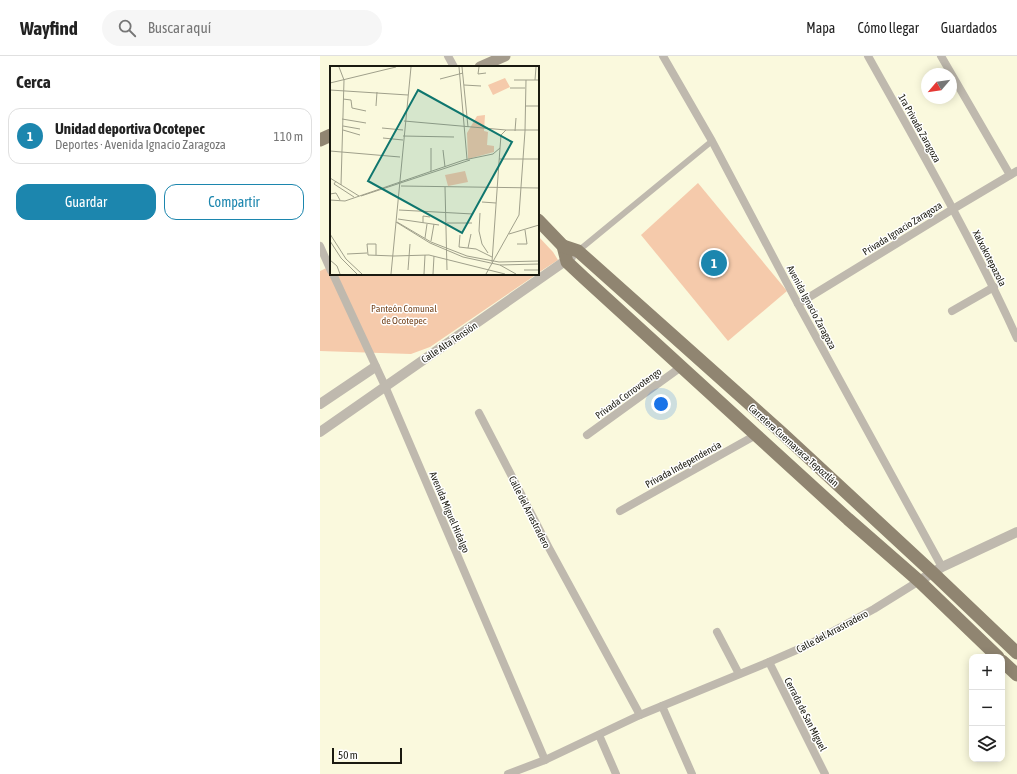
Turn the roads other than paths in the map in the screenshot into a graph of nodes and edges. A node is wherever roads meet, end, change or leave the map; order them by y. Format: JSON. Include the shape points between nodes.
{"nodes":[{"id":1,"x":448,"y":56,"type":"edge"},
{"id":2,"x":505,"y":56,"type":"edge"},
{"id":3,"x":663,"y":56,"type":"edge"},
{"id":4,"x":868,"y":56,"type":"edge"},
{"id":5,"x":941,"y":56,"type":"edge"},
{"id":6,"x":453,"y":66,"type":"edge"},
{"id":7,"x":482,"y":66,"type":"edge"},
{"id":8,"x":330,"y":135,"type":"edge"},
{"id":9,"x":320,"y":140,"type":"edge"},
{"id":10,"x":712,"y":141,"type":"junction"},
{"id":11,"x":1014,"y":173,"type":"edge"},
{"id":12,"x":953,"y":209,"type":"junction"},
{"id":13,"x":539,"y":221,"type":"edge"},
{"id":14,"x":320,"y":246,"type":"edge"},
{"id":15,"x":563,"y":246,"type":"junction"},
{"id":16,"x":578,"y":252,"type":"junction"},
{"id":17,"x":567,"y":262,"type":"junction"},
{"id":18,"x":330,"y":269,"type":"edge"},
{"id":19,"x":332,"y":275,"type":"edge"},
{"id":20,"x":994,"y":287,"type":"junction"},
{"id":21,"x":798,"y":304,"type":"junction"},
{"id":22,"x":952,"y":311,"type":"dead end"},
{"id":23,"x":1017,"y":338,"type":"edge"},
{"id":24,"x":375,"y":367,"type":"junction"},
{"id":25,"x":681,"y":367,"type":"junction"},
{"id":26,"x":385,"y":386,"type":"junction"},
{"id":27,"x":320,"y":404,"type":"edge"},
{"id":28,"x":479,"y":413,"type":"dead end"},
{"id":29,"x":320,"y":432,"type":"edge"},
{"id":30,"x":586,"y":435,"type":"dead end"},
{"id":31,"x":756,"y":435,"type":"junction"},
{"id":32,"x":620,"y":511,"type":"dead end"},
{"id":33,"x":1017,"y":532,"type":"edge"},
{"id":34,"x":938,"y":570,"type":"junction"},
{"id":35,"x":919,"y":581,"type":"junction"},
{"id":36,"x":717,"y":632,"type":"dead end"},
{"id":37,"x":1017,"y":653,"type":"edge"},
{"id":38,"x":995,"y":654,"type":"edge"},
{"id":39,"x":769,"y":662,"type":"junction"},
{"id":40,"x":1005,"y":664,"type":"edge"},
{"id":41,"x":739,"y":674,"type":"junction"},
{"id":42,"x":1017,"y":675,"type":"edge"},
{"id":43,"x":662,"y":706,"type":"junction"},
{"id":44,"x":640,"y":715,"type":"junction"},
{"id":45,"x":599,"y":735,"type":"junction"},
{"id":46,"x":545,"y":760,"type":"junction"},
{"id":47,"x":508,"y":774,"type":"edge"},
{"id":48,"x":616,"y":774,"type":"edge"},
{"id":49,"x":692,"y":774,"type":"edge"},
{"id":50,"x":825,"y":774,"type":"edge"}],
"edges":[{"from":1,"to":6,"type":"street"},
{"from":2,"to":7,"type":"main road"},
{"from":3,"to":10,"type":"street","name":"Avenida Ignacio Zaragoza"},
{"from":4,"to":12,"type":"street","name":"1ra Privada Zaragoza"},
{"from":5,"to":11,"type":"street"},
{"from":8,"to":9,"type":"main road"},
{"from":10,"to":16,"type":"street"},
{"from":10,"to":21,"type":"street","name":"Avenida Ignacio Zaragoza"},
{"from":11,"to":12,"type":"street","name":"Privada Ignacio Zaragoza"},
{"from":12,"to":20,"type":"street","name":"Xalxokotepazola"},
{"from":12,"to":21,"type":"street","name":"Privada Ignacio Zaragoza"},
{"from":13,"to":15,"type":"main road","name":"Carretera Cuernavaca-Tepoztlán"},
{"from":14,"to":18,"type":"street"},
{"from":15,"to":16,"type":"main road","name":"Carretera Cuernavaca-Tepoztlán"},
{"from":15,"to":17,"type":"main road","name":"Carretera Cuernavaca-Tepoztlán"},
{"from":16,"to":17,"type":"street","name":"Calle Alta Tensión"},
{"from":16,"to":34,"type":"main road","name":"Carretera Cuernavaca-Tepoztlán"},
{"from":17,"to":25,"type":"main road","name":"Carretera Cuernavaca-Tepoztlán"},
{"from":17,"to":26,"type":"street","name":"Calle Alta Tensión"},
{"from":19,"to":24,"type":"street","name":"Avenida Miguel Hidalgo"},
{"from":20,"to":22,"type":"street"},
{"from":20,"to":23,"type":"street","name":"Xalxokotepazola"},
{"from":21,"to":34,"type":"street","name":"Avenida Ignacio Zaragoza"},
{"from":24,"to":26,"type":"street","name":"Avenida Miguel Hidalgo"},
{"from":24,"to":27,"type":"street"},
{"from":25,"to":30,"type":"street","name":"Privada Corrovotengo"},
{"from":25,"to":31,"type":"main road","name":"Carretera Cuernavaca-Tepoztlán"},
{"from":26,"to":29,"type":"street","name":"Calle Alta Tensión"},
{"from":26,"to":46,"type":"street","name":"Avenida Miguel Hidalgo"},
{"from":28,"to":44,"type":"street","name":"Calle del Arrastradero"},
{"from":31,"to":32,"type":"street","name":"Privada Independencia"},
{"from":31,"to":35,"type":"main road","name":"Carretera Cuernavaca-Tepoztlán"},
{"from":33,"to":34,"type":"street","name":"Calle del Arrastradero"},
{"from":34,"to":35,"type":"street","name":"Calle del Arrastradero"},
{"from":34,"to":37,"type":"main road","name":"Carretera Cuernavaca-Tepoztlán"},
{"from":35,"to":38,"type":"main road","name":"Carretera Cuernavaca-Tepoztlán"},
{"from":35,"to":39,"type":"street","name":"Calle del Arrastradero","via":[[808,645]]},
{"from":36,"to":41,"type":"street"},
{"from":39,"to":41,"type":"street","name":"Calle del Arrastradero"},
{"from":39,"to":50,"type":"street","name":"Cerrada de San Miguel"},
{"from":40,"to":42,"type":"main road"},
{"from":41,"to":43,"type":"street","name":"Calle del Arrastradero"},
{"from":43,"to":44,"type":"street","name":"Calle del Arrastradero"},
{"from":43,"to":49,"type":"street"},
{"from":44,"to":45,"type":"street","name":"Calle del Arrastradero"},
{"from":45,"to":46,"type":"street","name":"Calle del Arrastradero"},
{"from":45,"to":48,"type":"street"},
{"from":46,"to":47,"type":"street","name":"Calle del Arrastradero"}]}
